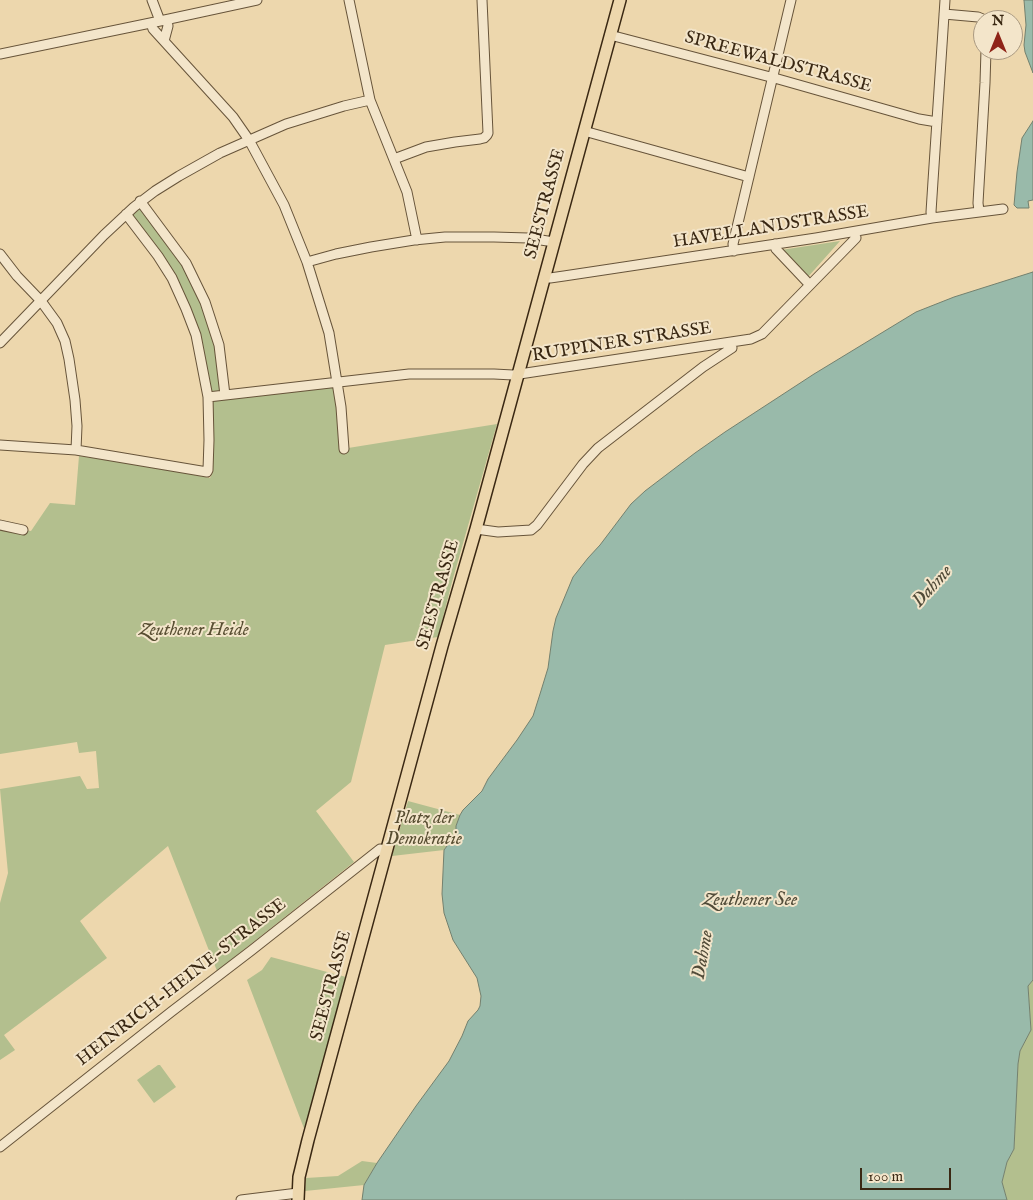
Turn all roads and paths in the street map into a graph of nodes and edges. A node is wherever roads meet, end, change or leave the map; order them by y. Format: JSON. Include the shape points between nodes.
{"nodes":[{"id":1,"x":152,"y":0,"type":"edge"},
{"id":2,"x":257,"y":0,"type":"edge"},
{"id":3,"x":349,"y":0,"type":"edge"},
{"id":4,"x":482,"y":0,"type":"edge"},
{"id":5,"x":620,"y":0,"type":"edge"},
{"id":6,"x":791,"y":0,"type":"edge"},
{"id":7,"x":945,"y":0,"type":"edge"},
{"id":8,"x":944,"y":14,"type":"junction"},
{"id":9,"x":973,"y":17,"type":"edge"},
{"id":10,"x":159,"y":22,"type":"junction"},
{"id":11,"x":610,"y":35,"type":"junction"},
{"id":12,"x":164,"y":41,"type":"junction"},
{"id":13,"x":0,"y":54,"type":"edge"},
{"id":14,"x":986,"y":60,"type":"edge"},
{"id":15,"x":772,"y":78,"type":"junction"},
{"id":16,"x":370,"y":100,"type":"junction"},
{"id":17,"x":937,"y":122,"type":"junction"},
{"id":18,"x":584,"y":131,"type":"junction"},
{"id":19,"x":249,"y":140,"type":"junction"},
{"id":20,"x":394,"y":159,"type":"junction"},
{"id":21,"x":749,"y":177,"type":"junction"},
{"id":22,"x":140,"y":201,"type":"junction"},
{"id":23,"x":1003,"y":209,"type":"dead end"},
{"id":24,"x":979,"y":211,"type":"junction"},
{"id":25,"x":126,"y":214,"type":"junction"},
{"id":26,"x":932,"y":218,"type":"junction"},
{"id":27,"x":855,"y":232,"type":"junction"},
{"id":28,"x":416,"y":240,"type":"junction"},
{"id":29,"x":554,"y":242,"type":"junction"},
{"id":30,"x":775,"y":244,"type":"junction"},
{"id":31,"x":734,"y":251,"type":"junction"},
{"id":32,"x":0,"y":254,"type":"edge"},
{"id":33,"x":307,"y":262,"type":"junction"},
{"id":34,"x":545,"y":277,"type":"junction"},
{"id":35,"x":810,"y":285,"type":"junction"},
{"id":36,"x":41,"y":301,"type":"junction"},
{"id":37,"x":732,"y":342,"type":"junction"},
{"id":38,"x":0,"y":343,"type":"edge"},
{"id":39,"x":518,"y":375,"type":"junction"},
{"id":40,"x":337,"y":383,"type":"junction"},
{"id":41,"x":225,"y":395,"type":"junction"},
{"id":42,"x":208,"y":397,"type":"junction"},
{"id":43,"x":0,"y":445,"type":"edge"},
{"id":44,"x":344,"y":449,"type":"dead end"},
{"id":45,"x":76,"y":450,"type":"junction"},
{"id":46,"x":0,"y":524,"type":"edge"},
{"id":47,"x":476,"y":529,"type":"junction"},
{"id":48,"x":23,"y":530,"type":"dead end"},
{"id":49,"x":387,"y":850,"type":"junction"},
{"id":50,"x":0,"y":1147,"type":"edge"},
{"id":51,"x":298,"y":1196,"type":"edge"},
{"id":52,"x":241,"y":1200,"type":"edge"}],
"edges":[{"from":1,"to":10,"type":"street"},
{"from":2,"to":10,"type":"street"},
{"from":3,"to":16,"type":"street"},
{"from":4,"to":20,"type":"street","via":[[487,135],[480,140],[426,147]]},
{"from":5,"to":11,"type":"main road","name":"SEESTRASSE"},
{"from":6,"to":15,"type":"street"},
{"from":7,"to":8,"type":"street"},
{"from":8,"to":9,"type":"street"},
{"from":8,"to":17,"type":"street"},
{"from":10,"to":12,"type":"street","via":[[168,26]]},
{"from":10,"to":12,"type":"street","via":[[153,29]]},
{"from":10,"to":13,"type":"street"},
{"from":11,"to":15,"type":"street","name":"SPREEWALDSTRASSE"},
{"from":11,"to":18,"type":"main road","name":"SEESTRASSE"},
{"from":12,"to":19,"type":"street","via":[[233,117]]},
{"from":14,"to":24,"type":"street"},
{"from":15,"to":17,"type":"street","name":"SPREEWALDSTRASSE"},
{"from":15,"to":21,"type":"street"},
{"from":16,"to":19,"type":"street","via":[[321,112]]},
{"from":16,"to":20,"type":"street"},
{"from":17,"to":26,"type":"street"},
{"from":18,"to":21,"type":"street"},
{"from":18,"to":29,"type":"main road","name":"SEESTRASSE"},
{"from":19,"to":22,"type":"street","via":[[210,158]]},
{"from":19,"to":33,"type":"street","via":[[284,205]]},
{"from":20,"to":28,"type":"street","via":[[407,192]]},
{"from":21,"to":31,"type":"street"},
{"from":22,"to":25,"type":"street"},
{"from":22,"to":41,"type":"street","via":[[186,263],[202,296],[219,345]]},
{"from":23,"to":24,"type":"street","name":"HAVELLANDSTRASSE"},
{"from":24,"to":26,"type":"street","name":"HAVELLANDSTRASSE"},
{"from":25,"to":36,"type":"street"},
{"from":25,"to":42,"type":"street","via":[[172,278],[196,335]]},
{"from":26,"to":27,"type":"street","name":"HAVELLANDSTRASSE"},
{"from":27,"to":30,"type":"street","name":"HAVELLANDSTRASSE"},
{"from":27,"to":35,"type":"street","name":"RUPPINER STRASSE","via":[[856,238]]},
{"from":28,"to":29,"type":"street","via":[[470,236]]},
{"from":28,"to":33,"type":"street"},
{"from":29,"to":34,"type":"main road","name":"SEESTRASSE"},
{"from":30,"to":31,"type":"street","name":"HAVELLANDSTRASSE"},
{"from":30,"to":35,"type":"street"},
{"from":31,"to":34,"type":"street","name":"HAVELLANDSTRASSE"},
{"from":32,"to":36,"type":"street"},
{"from":33,"to":40,"type":"street","via":[[328,330]]},
{"from":34,"to":39,"type":"main road","name":"SEESTRASSE"},
{"from":35,"to":37,"type":"street","name":"RUPPINER STRASSE","via":[[762,334]]},
{"from":36,"to":38,"type":"street"},
{"from":36,"to":45,"type":"street","via":[[57,323],[69,357],[77,426]]},
{"from":37,"to":39,"type":"street","name":"RUPPINER STRASSE"},
{"from":37,"to":47,"type":"street","via":[[732,348],[703,366],[598,448],[531,530],[498,532]]},
{"from":39,"to":40,"type":"street","name":"RUPPINER STRASSE","via":[[409,374]]},
{"from":39,"to":47,"type":"main road","name":"SEESTRASSE"},
{"from":40,"to":41,"type":"street","name":"RUPPINER STRASSE"},
{"from":40,"to":44,"type":"street"},
{"from":41,"to":42,"type":"street","name":"RUPPINER STRASSE"},
{"from":42,"to":45,"type":"street","via":[[207,472]]},
{"from":43,"to":45,"type":"street"},
{"from":46,"to":48,"type":"street"},
{"from":47,"to":49,"type":"main road","name":"SEESTRASSE"},
{"from":49,"to":50,"type":"street","name":"HEINRICH-HEINE-STRASSE","via":[[380,849]]},
{"from":49,"to":51,"type":"main road","name":"SEESTRASSE","via":[[300,1174]]},
{"from":51,"to":52,"type":"street"}]}
